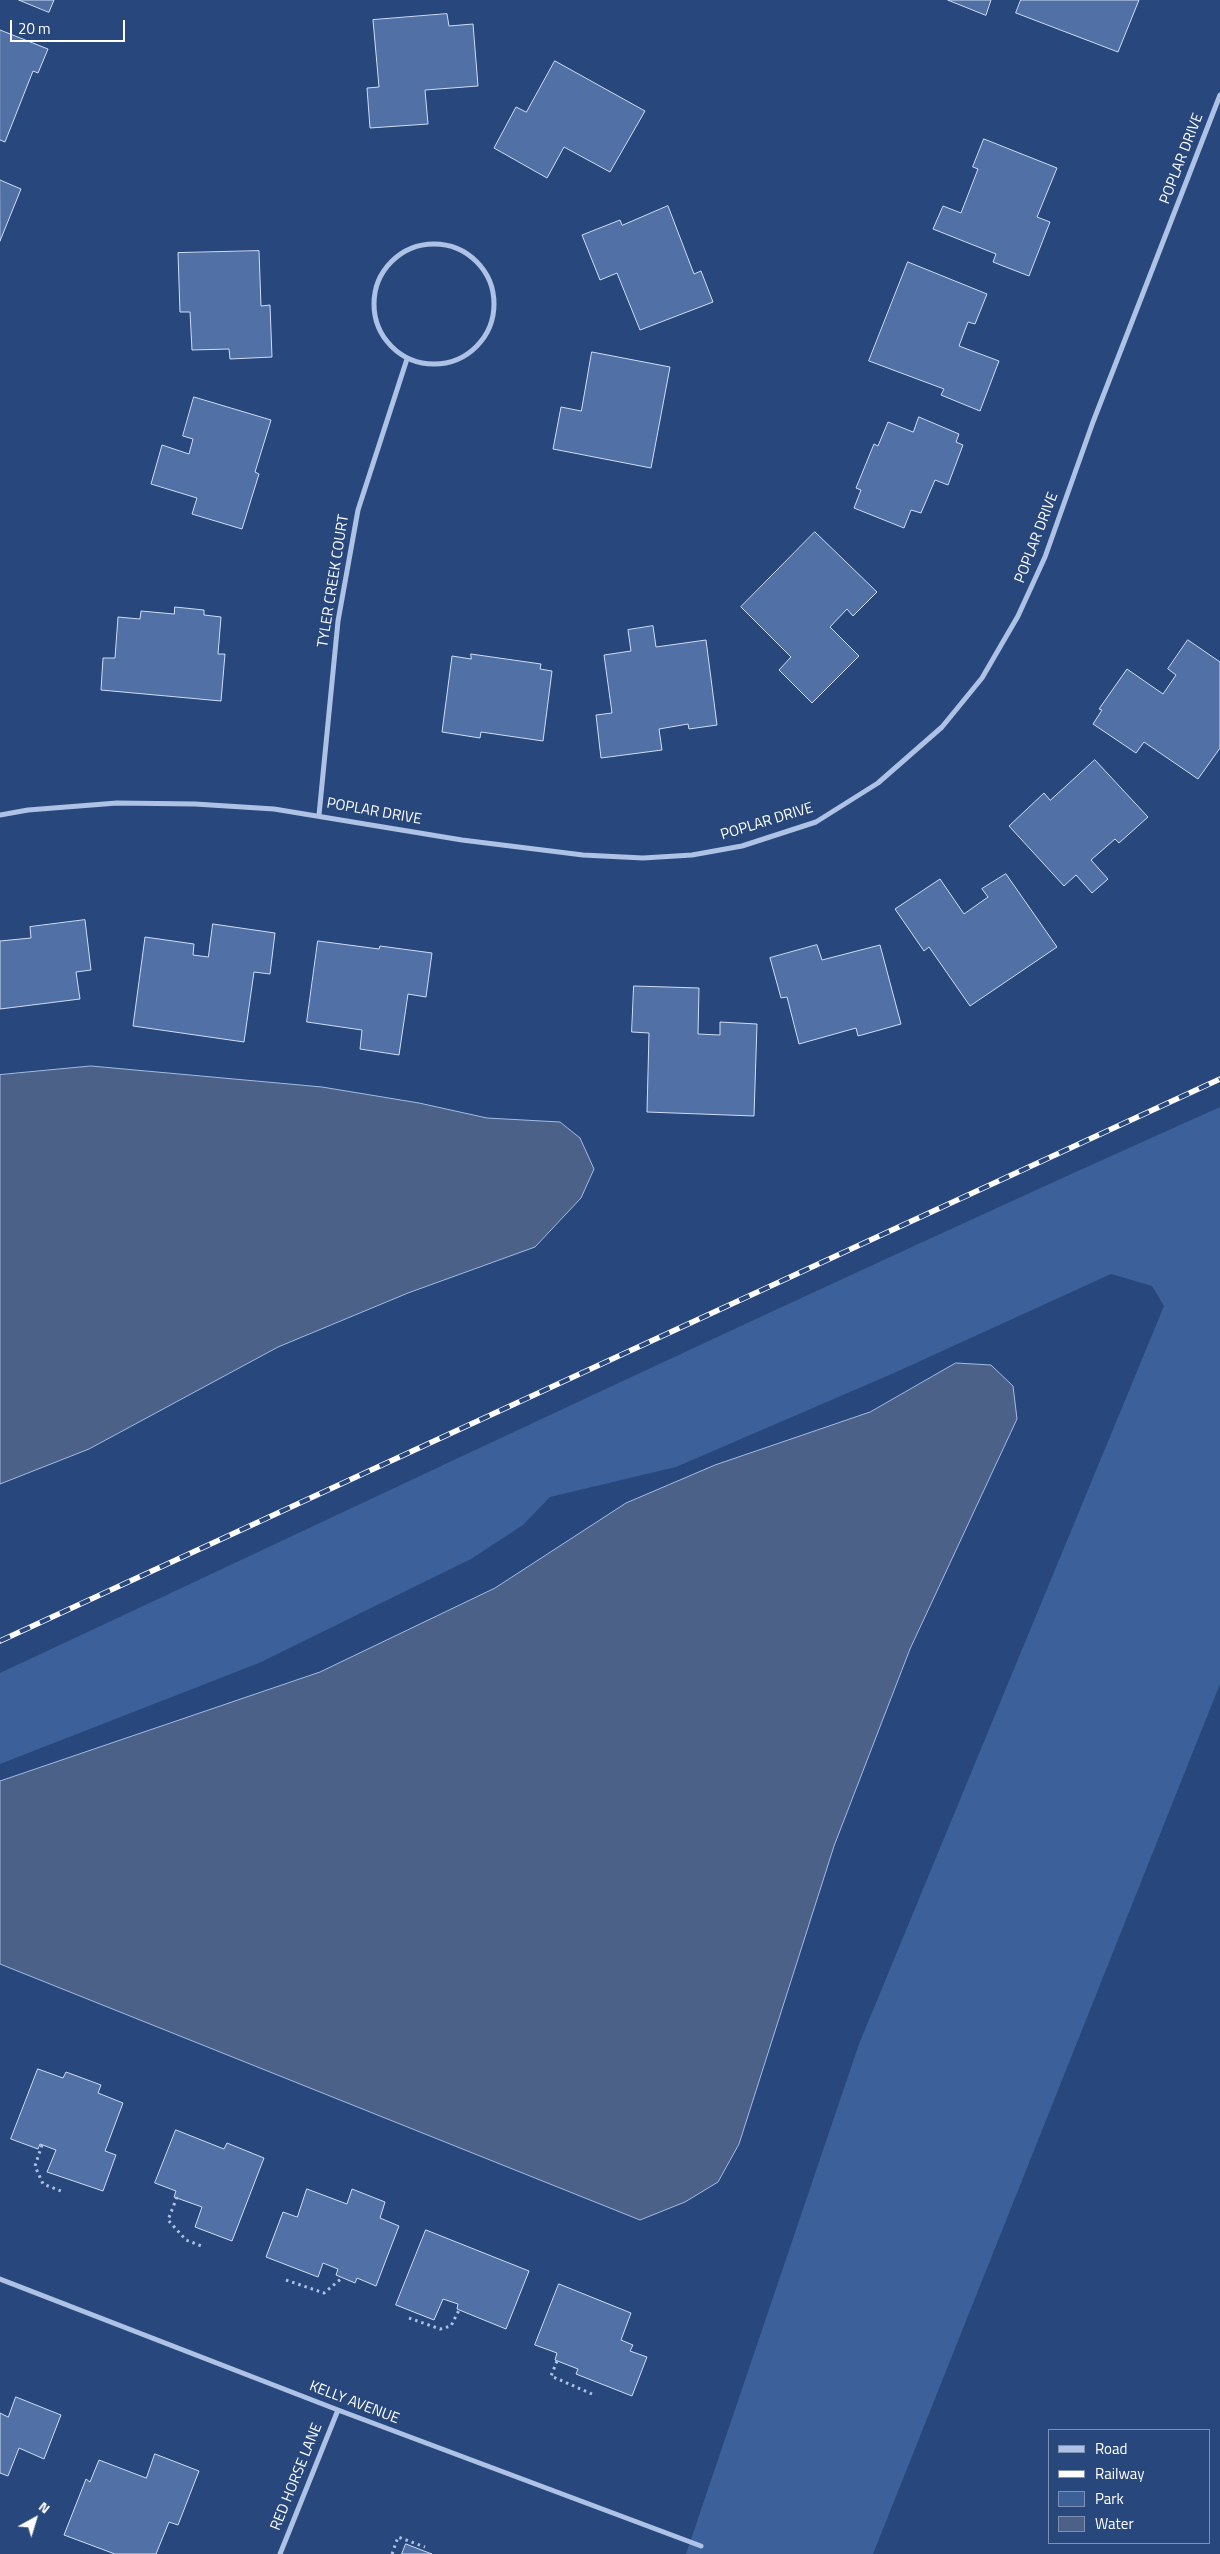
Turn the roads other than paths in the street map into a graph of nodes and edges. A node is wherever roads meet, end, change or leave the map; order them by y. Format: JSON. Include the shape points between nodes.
{"nodes":[{"id":1,"x":1220,"y":95,"type":"edge"},
{"id":2,"x":407,"y":359,"type":"junction"},
{"id":3,"x":0,"y":815,"type":"edge"},
{"id":4,"x":319,"y":815,"type":"junction"},
{"id":5,"x":0,"y":2279,"type":"edge"},
{"id":6,"x":338,"y":2410,"type":"junction"},
{"id":7,"x":701,"y":2546,"type":"dead end"},
{"id":8,"x":280,"y":2554,"type":"edge"}],
"edges":[{"from":1,"to":4,"type":"street","name":"POPLAR DRIVE","via":[[1093,422],[1045,556],[1018,616],[982,678],[942,727],[878,783],[816,822],[752,843],[692,855],[643,858],[583,855],[462,840]]},
{"from":2,"to":2,"type":"street","via":[[428,364],[449,363],[467,354],[483,340],[492,321],[494,300],[491,287],[478,262],[461,250],[443,244],[424,244],[406,250],[390,262],[380,277],[374,296],[374,314],[380,333]]},
{"from":2,"to":4,"type":"street","name":"TYLER CREEK COURT","via":[[358,510],[338,620]]},
{"from":3,"to":4,"type":"street","name":"POPLAR DRIVE","via":[[117,803],[195,804]]},
{"from":5,"to":6,"type":"street","name":"KELLY AVENUE"},
{"from":6,"to":7,"type":"street","name":"KELLY AVENUE"},
{"from":6,"to":8,"type":"street","name":"RED HORSE LANE"}]}
